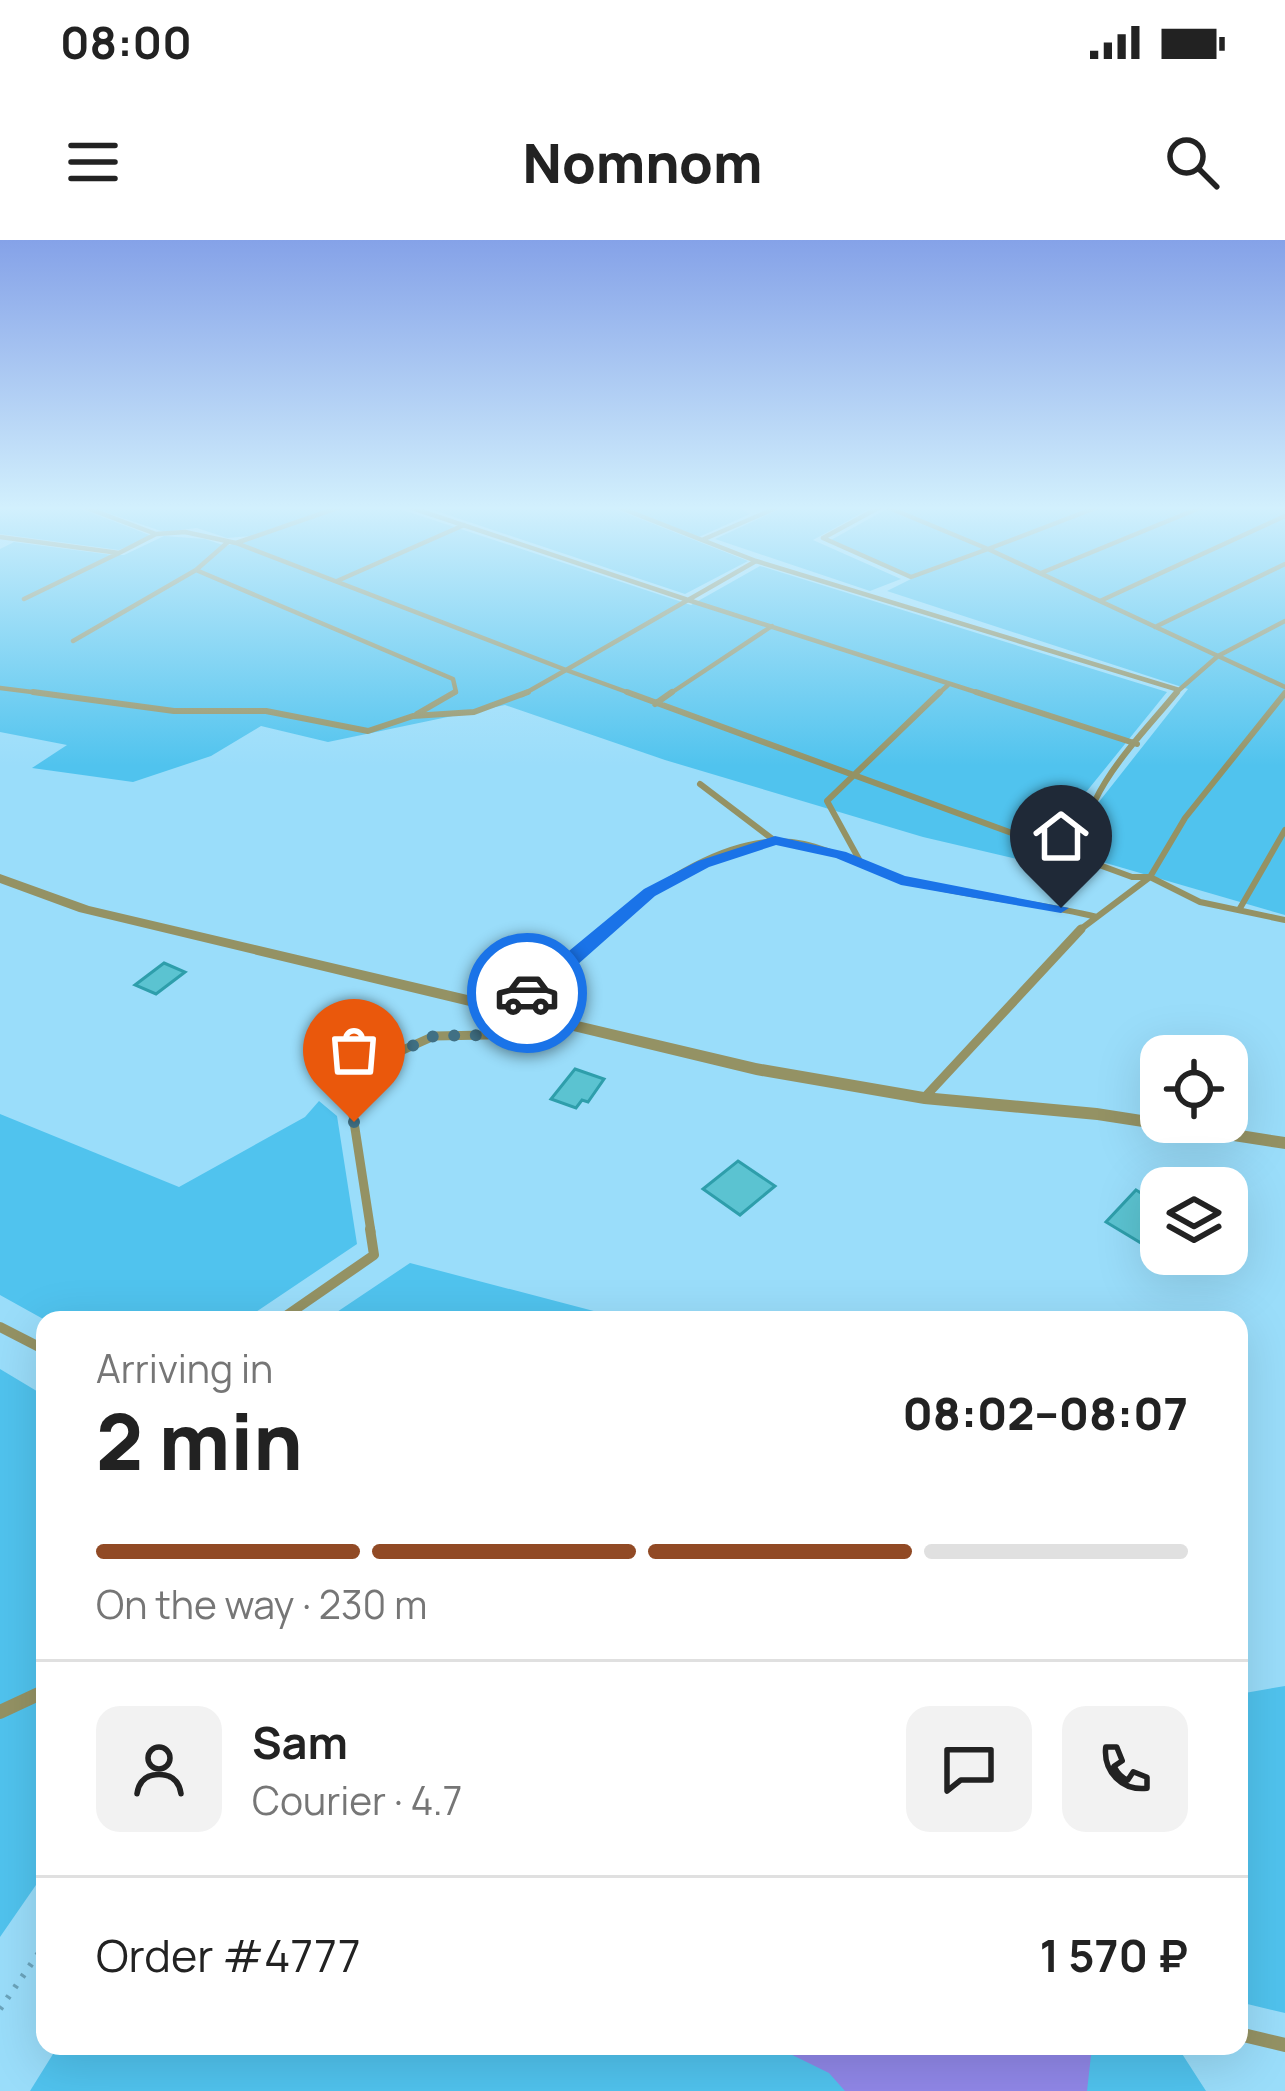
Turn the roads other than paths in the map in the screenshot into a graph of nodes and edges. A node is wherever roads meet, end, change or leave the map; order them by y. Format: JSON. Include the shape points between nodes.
{"nodes":[{"id":1,"x":36,"y":593,"type":"edge"},
{"id":2,"x":157,"y":593,"type":"edge"},
{"id":3,"x":249,"y":593,"type":"edge"},
{"id":4,"x":367,"y":593,"type":"edge"},
{"id":5,"x":668,"y":593,"type":"edge"},
{"id":6,"x":700,"y":593,"type":"edge"},
{"id":7,"x":862,"y":593,"type":"edge"},
{"id":8,"x":1084,"y":593,"type":"edge"},
{"id":9,"x":1115,"y":593,"type":"edge"},
{"id":10,"x":1224,"y":593,"type":"edge"},
{"id":11,"x":25,"y":599,"type":"dead end"},
{"id":12,"x":688,"y":600,"type":"junction"},
{"id":13,"x":1100,"y":601,"type":"junction"},
{"id":14,"x":1285,"y":621,"type":"edge"},
{"id":15,"x":772,"y":626,"type":"junction"},
{"id":16,"x":1155,"y":627,"type":"junction"},
{"id":17,"x":73,"y":641,"type":"dead end"},
{"id":18,"x":1217,"y":656,"type":"junction"},
{"id":19,"x":566,"y":670,"type":"junction"},
{"id":20,"x":948,"y":685,"type":"junction"},
{"id":21,"x":0,"y":688,"type":"edge"},
{"id":22,"x":1179,"y":690,"type":"junction"},
{"id":23,"x":1285,"y":690,"type":"edge"},
{"id":24,"x":655,"y":704,"type":"junction"},
{"id":25,"x":412,"y":716,"type":"junction"},
{"id":26,"x":1137,"y":744,"type":"junction"},
{"id":27,"x":850,"y":776,"type":"junction"},
{"id":28,"x":700,"y":784,"type":"dead end"},
{"id":29,"x":1285,"y":830,"type":"edge"},
{"id":30,"x":775,"y":841,"type":"junction"},
{"id":31,"x":1078,"y":858,"type":"junction"},
{"id":32,"x":861,"y":863,"type":"junction"},
{"id":33,"x":1150,"y":877,"type":"junction"},
{"id":34,"x":0,"y":878,"type":"edge"},
{"id":35,"x":1239,"y":910,"type":"junction"},
{"id":36,"x":1097,"y":917,"type":"junction"},
{"id":37,"x":1285,"y":920,"type":"edge"},
{"id":38,"x":494,"y":1006,"type":"junction"},
{"id":39,"x":559,"y":1021,"type":"junction"},
{"id":40,"x":924,"y":1098,"type":"junction"},
{"id":41,"x":1285,"y":1143,"type":"edge"},
{"id":42,"x":293,"y":1311,"type":"edge"},
{"id":43,"x":0,"y":1327,"type":"edge"},
{"id":44,"x":36,"y":1345,"type":"edge"},
{"id":45,"x":36,"y":1695,"type":"edge"},
{"id":46,"x":0,"y":1712,"type":"edge"},
{"id":47,"x":1248,"y":2036,"type":"edge"},
{"id":48,"x":1285,"y":2045,"type":"edge"}],
"edges":[{"from":1,"to":11,"type":"lane"},
{"from":2,"to":17,"type":"lane"},
{"from":3,"to":25,"type":"lane","via":[[453,679],[456,692]]},
{"from":4,"to":19,"type":"lane"},
{"from":5,"to":12,"type":"lane"},
{"from":6,"to":12,"type":"lane"},
{"from":7,"to":22,"type":"lane"},
{"from":8,"to":13,"type":"lane"},
{"from":9,"to":13,"type":"lane"},
{"from":10,"to":16,"type":"lane"},
{"from":12,"to":15,"type":"lane"},
{"from":12,"to":19,"type":"lane"},
{"from":13,"to":16,"type":"lane"},
{"from":14,"to":18,"type":"lane"},
{"from":15,"to":20,"type":"lane"},
{"from":15,"to":24,"type":"lane"},
{"from":16,"to":18,"type":"lane"},
{"from":18,"to":22,"type":"lane"},
{"from":18,"to":23,"type":"lane"},
{"from":19,"to":24,"type":"lane"},
{"from":19,"to":25,"type":"lane","via":[[474,712]]},
{"from":20,"to":26,"type":"lane"},
{"from":20,"to":27,"type":"lane"},
{"from":21,"to":25,"type":"lane","via":[[174,711],[266,711],[368,731]]},
{"from":22,"to":26,"type":"lane"},
{"from":23,"to":33,"type":"lane","via":[[1185,818]]},
{"from":24,"to":27,"type":"lane"},
{"from":26,"to":31,"type":"lane","via":[[1096,796],[1078,834]]},
{"from":27,"to":31,"type":"lane"},
{"from":27,"to":32,"type":"lane","via":[[826,801]]},
{"from":28,"to":30,"type":"lane"},
{"from":29,"to":35,"type":"lane"},
{"from":30,"to":32,"type":"lane"},
{"from":30,"to":38,"type":"lane","via":[[704,864],[650,893],[562,970]]},
{"from":31,"to":33,"type":"lane"},
{"from":32,"to":36,"type":"lane","via":[[901,880]]},
{"from":33,"to":35,"type":"lane","via":[[1200,902]]},
{"from":33,"to":36,"type":"lane"},
{"from":34,"to":38,"type":"street","via":[[84,909]]},
{"from":35,"to":37,"type":"lane"},
{"from":36,"to":40,"type":"lane"},
{"from":38,"to":39,"type":"street"},
{"from":39,"to":40,"type":"street","via":[[756,1069]]},
{"from":39,"to":42,"type":"lane","via":[[434,1036],[394,1054],[350,1096],[374,1255]]},
{"from":40,"to":41,"type":"street"},
{"from":43,"to":44,"type":"lane"},
{"from":45,"to":46,"type":"lane"},
{"from":47,"to":48,"type":"lane"}]}
